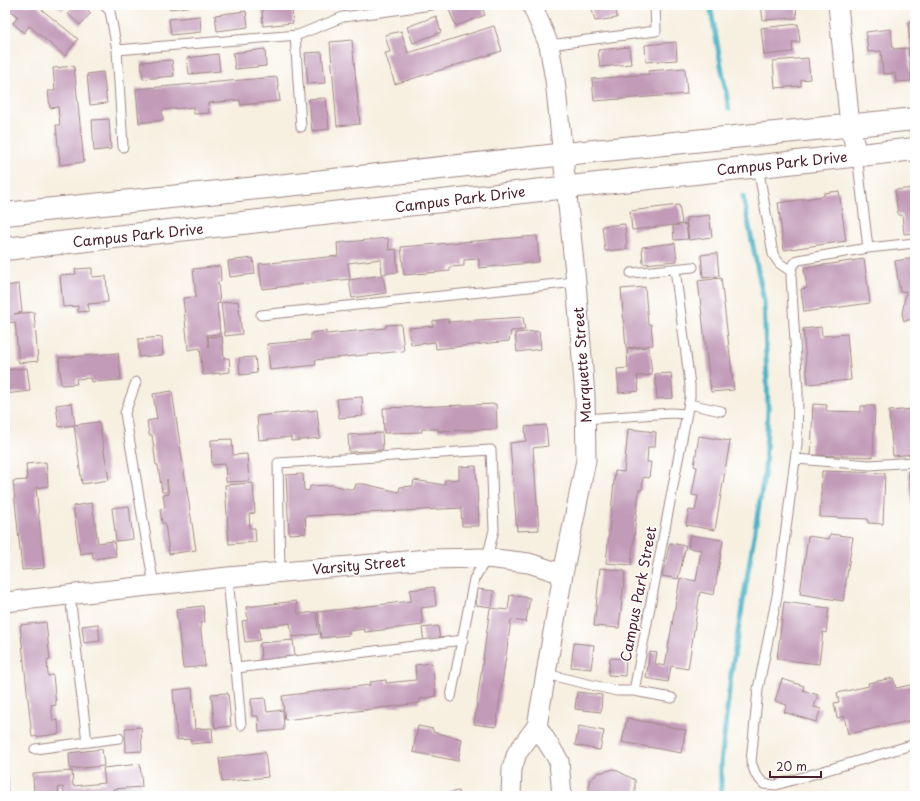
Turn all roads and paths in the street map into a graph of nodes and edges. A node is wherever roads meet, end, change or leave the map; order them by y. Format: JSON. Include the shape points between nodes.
{"nodes":[{"id":1,"x":104,"y":5,"type":"edge"},
{"id":2,"x":432,"y":5,"type":"edge"},
{"id":3,"x":532,"y":5,"type":"edge"},
{"id":4,"x":655,"y":5,"type":"edge"},
{"id":5,"x":838,"y":5,"type":"edge"},
{"id":6,"x":295,"y":36,"type":"junction"},
{"id":7,"x":549,"y":45,"type":"junction"},
{"id":8,"x":117,"y":50,"type":"junction"},
{"id":9,"x":915,"y":119,"type":"edge"},
{"id":10,"x":850,"y":126,"type":"junction"},
{"id":11,"x":301,"y":127,"type":"dead end"},
{"id":12,"x":123,"y":147,"type":"dead end"},
{"id":13,"x":915,"y":149,"type":"edge"},
{"id":14,"x":561,"y":154,"type":"junction"},
{"id":15,"x":857,"y":155,"type":"junction"},
{"id":16,"x":758,"y":166,"type":"junction"},
{"id":17,"x":565,"y":187,"type":"junction"},
{"id":18,"x":5,"y":214,"type":"edge"},
{"id":19,"x":915,"y":243,"type":"edge"},
{"id":20,"x":868,"y":248,"type":"junction"},
{"id":21,"x":5,"y":249,"type":"edge"},
{"id":22,"x":693,"y":267,"type":"dead end"},
{"id":23,"x":675,"y":269,"type":"junction"},
{"id":24,"x":792,"y":272,"type":"junction"},
{"id":25,"x":631,"y":273,"type":"dead end"},
{"id":26,"x":576,"y":282,"type":"junction"},
{"id":27,"x":261,"y":316,"type":"dead end"},
{"id":28,"x":136,"y":382,"type":"dead end"},
{"id":29,"x":689,"y":404,"type":"junction"},
{"id":30,"x":722,"y":411,"type":"dead end"},
{"id":31,"x":687,"y":414,"type":"junction"},
{"id":32,"x":586,"y":420,"type":"junction"},
{"id":33,"x":796,"y":459,"type":"junction"},
{"id":34,"x":915,"y":462,"type":"edge"},
{"id":35,"x":487,"y":558,"type":"junction"},
{"id":36,"x":280,"y":573,"type":"junction"},
{"id":37,"x":563,"y":574,"type":"junction"},
{"id":38,"x":228,"y":577,"type":"junction"},
{"id":39,"x":154,"y":586,"type":"junction"},
{"id":40,"x":70,"y":595,"type":"junction"},
{"id":41,"x":5,"y":602,"type":"edge"},
{"id":42,"x":463,"y":640,"type":"junction"},
{"id":43,"x":237,"y":668,"type":"junction"},
{"id":44,"x":546,"y":674,"type":"junction"},
{"id":45,"x":634,"y":691,"type":"junction"},
{"id":46,"x":451,"y":697,"type":"dead end"},
{"id":47,"x":672,"y":698,"type":"dead end"},
{"id":48,"x":241,"y":725,"type":"dead end"},
{"id":49,"x":537,"y":726,"type":"junction"},
{"id":50,"x":119,"y":738,"type":"dead end"},
{"id":51,"x":87,"y":742,"type":"junction"},
{"id":52,"x":915,"y":744,"type":"edge"},
{"id":53,"x":35,"y":749,"type":"dead end"},
{"id":54,"x":511,"y":796,"type":"edge"},
{"id":55,"x":562,"y":796,"type":"edge"}],
"edges":[{"from":1,"to":8,"type":"lane","via":[[110,10]]},
{"from":2,"to":6,"type":"lane","via":[[343,17]]},
{"from":3,"to":7,"type":"street","name":"Marquette Street"},
{"from":4,"to":7,"type":"lane","via":[[656,31]]},
{"from":5,"to":10,"type":"street"},
{"from":6,"to":8,"type":"lane"},
{"from":6,"to":11,"type":"lane"},
{"from":7,"to":14,"type":"street","name":"Marquette Street","via":[[555,80]]},
{"from":8,"to":12,"type":"lane"},
{"from":9,"to":10,"type":"street"},
{"from":10,"to":14,"type":"street"},
{"from":10,"to":15,"type":"street"},
{"from":13,"to":15,"type":"street","name":"Campus Park Drive"},
{"from":14,"to":17,"type":"street","name":"Marquette Street"},
{"from":14,"to":18,"type":"street"},
{"from":15,"to":16,"type":"street","name":"Campus Park Drive"},
{"from":15,"to":20,"type":"lane"},
{"from":16,"to":17,"type":"street","name":"Campus Park Drive"},
{"from":16,"to":24,"type":"lane","via":[[773,254],[779,263]]},
{"from":17,"to":21,"type":"street","name":"Campus Park Drive"},
{"from":17,"to":26,"type":"street","name":"Marquette Street"},
{"from":19,"to":20,"type":"lane"},
{"from":20,"to":24,"type":"lane","via":[[798,260],[792,266]]},
{"from":22,"to":23,"type":"lane"},
{"from":23,"to":25,"type":"lane"},
{"from":23,"to":29,"type":"lane","name":"Campus Park Street","via":[[690,385]]},
{"from":24,"to":33,"type":"lane","via":[[798,391]]},
{"from":26,"to":27,"type":"lane"},
{"from":26,"to":32,"type":"street","name":"Marquette Street"},
{"from":28,"to":39,"type":"lane","via":[[125,412]]},
{"from":29,"to":30,"type":"lane"},
{"from":29,"to":31,"type":"lane","name":"Campus Park Street"},
{"from":31,"to":32,"type":"lane"},
{"from":31,"to":45,"type":"lane","name":"Campus Park Street"},
{"from":32,"to":37,"type":"street","name":"Marquette Street","via":[[586,460]]},
{"from":33,"to":34,"type":"lane","via":[[870,465]]},
{"from":33,"to":52,"type":"lane","via":[[777,596],[758,688],[751,762],[756,775],[764,784],[776,785]]},
{"from":35,"to":36,"type":"street","name":"Varsity Street","via":[[428,559]]},
{"from":35,"to":36,"type":"lane","via":[[494,530],[491,450],[278,463]]},
{"from":35,"to":37,"type":"street","name":"Varsity Street","via":[[529,564]]},
{"from":35,"to":42,"type":"lane","via":[[474,580]]},
{"from":36,"to":38,"type":"street","name":"Varsity Street"},
{"from":37,"to":44,"type":"street","name":"Marquette Street"},
{"from":38,"to":39,"type":"street","name":"Varsity Street"},
{"from":38,"to":43,"type":"lane"},
{"from":39,"to":40,"type":"street","name":"Varsity Street"},
{"from":40,"to":41,"type":"street","name":"Varsity Street"},
{"from":40,"to":51,"type":"lane"},
{"from":42,"to":43,"type":"lane"},
{"from":42,"to":46,"type":"lane"},
{"from":43,"to":48,"type":"lane"},
{"from":44,"to":45,"type":"lane","via":[[618,691]]},
{"from":44,"to":49,"type":"street","name":"Marquette Street"},
{"from":45,"to":47,"type":"lane"},
{"from":49,"to":54,"type":"street","name":"Marquette Street","via":[[517,753],[512,769]]},
{"from":49,"to":55,"type":"street","via":[[559,761]]},
{"from":50,"to":51,"type":"lane"},
{"from":51,"to":53,"type":"lane"}]}
